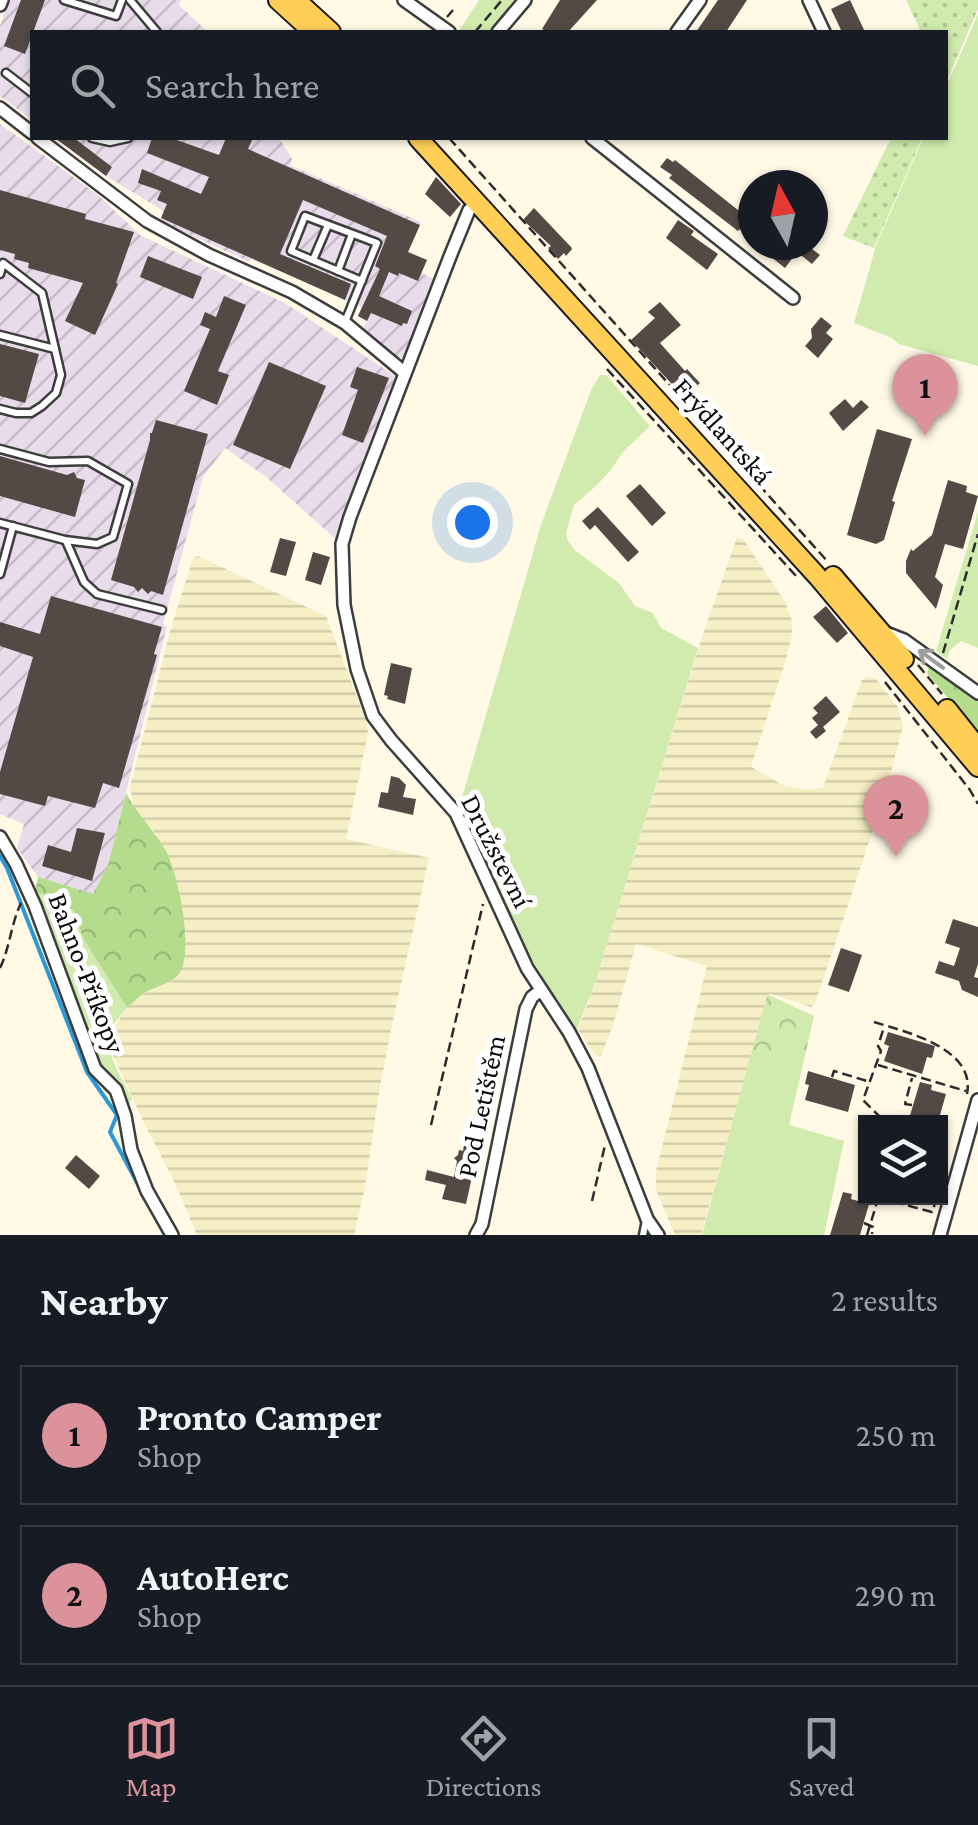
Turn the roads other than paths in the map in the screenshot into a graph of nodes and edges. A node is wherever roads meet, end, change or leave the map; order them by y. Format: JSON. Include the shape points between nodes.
{"nodes":[{"id":1,"x":64,"y":0,"type":"edge"},
{"id":2,"x":122,"y":0,"type":"edge"},
{"id":3,"x":130,"y":0,"type":"edge"},
{"id":4,"x":278,"y":0,"type":"edge"},
{"id":5,"x":296,"y":0,"type":"edge"},
{"id":6,"x":404,"y":0,"type":"edge"},
{"id":7,"x":525,"y":0,"type":"edge"},
{"id":8,"x":700,"y":0,"type":"edge"},
{"id":9,"x":809,"y":0,"type":"edge"},
{"id":10,"x":155,"y":30,"type":"edge"},
{"id":11,"x":311,"y":30,"type":"edge"},
{"id":12,"x":329,"y":30,"type":"edge"},
{"id":13,"x":446,"y":30,"type":"edge"},
{"id":14,"x":500,"y":30,"type":"edge"},
{"id":15,"x":678,"y":30,"type":"edge"},
{"id":16,"x":823,"y":30,"type":"edge"},
{"id":17,"x":6,"y":73,"type":"dead end"},
{"id":18,"x":30,"y":91,"type":"edge"},
{"id":19,"x":0,"y":108,"type":"edge"},
{"id":20,"x":30,"y":132,"type":"edge"},
{"id":21,"x":40,"y":140,"type":"edge"},
{"id":22,"x":420,"y":140,"type":"edge"},
{"id":23,"x":436,"y":140,"type":"edge"},
{"id":24,"x":598,"y":140,"type":"edge"},
{"id":25,"x":478,"y":202,"type":"junction"},
{"id":26,"x":328,"y":225,"type":"junction"},
{"id":27,"x":352,"y":234,"type":"junction"},
{"id":28,"x":313,"y":260,"type":"junction"},
{"id":29,"x":338,"y":271,"type":"junction"},
{"id":30,"x":0,"y":274,"type":"edge"},
{"id":31,"x":362,"y":281,"type":"junction"},
{"id":32,"x":794,"y":298,"type":"dead end"},
{"id":33,"x":345,"y":323,"type":"junction"},
{"id":34,"x":0,"y":335,"type":"edge"},
{"id":35,"x":55,"y":349,"type":"junction"},
{"id":36,"x":405,"y":373,"type":"junction"},
{"id":37,"x":0,"y":409,"type":"edge"},
{"id":38,"x":0,"y":449,"type":"edge"},
{"id":39,"x":0,"y":522,"type":"edge"},
{"id":40,"x":13,"y":526,"type":"junction"},
{"id":41,"x":65,"y":540,"type":"junction"},
{"id":42,"x":4,"y":541,"type":"edge"},
{"id":43,"x":0,"y":574,"type":"edge"},
{"id":44,"x":162,"y":610,"type":"dead end"},
{"id":45,"x":880,"y":631,"type":"junction"},
{"id":46,"x":978,"y":693,"type":"edge"},
{"id":47,"x":978,"y":763,"type":"edge"},
{"id":48,"x":0,"y":836,"type":"edge"},
{"id":49,"x":540,"y":990,"type":"junction"},
{"id":50,"x":978,"y":1100,"type":"edge"},
{"id":51,"x":647,"y":1219,"type":"junction"},
{"id":52,"x":172,"y":1235,"type":"edge"},
{"id":53,"x":476,"y":1235,"type":"edge"},
{"id":54,"x":642,"y":1235,"type":"edge"},
{"id":55,"x":658,"y":1235,"type":"edge"},
{"id":56,"x":940,"y":1235,"type":"edge"}],
"edges":[{"from":1,"to":2,"type":"lane","via":[[116,16]]},
{"from":3,"to":10,"type":"lane"},
{"from":4,"to":11,"type":"main road"},
{"from":5,"to":12,"type":"main road"},
{"from":6,"to":13,"type":"street"},
{"from":7,"to":14,"type":"street"},
{"from":8,"to":15,"type":"street"},
{"from":9,"to":16,"type":"street"},
{"from":17,"to":18,"type":"lane"},
{"from":19,"to":20,"type":"street"},
{"from":21,"to":33,"type":"street","via":[[147,220]]},
{"from":22,"to":25,"type":"main road","name":"Frýdlantská"},
{"from":23,"to":45,"type":"main road","name":"Frýdlantská"},
{"from":24,"to":32,"type":"street"},
{"from":25,"to":36,"type":"street","name":"Družstevní","via":[[450,254]]},
{"from":25,"to":47,"type":"main road","name":"Frýdlantská"},
{"from":26,"to":27,"type":"lane"},
{"from":26,"to":28,"type":"lane"},
{"from":26,"to":28,"type":"lane","via":[[305,216],[291,250]]},
{"from":27,"to":29,"type":"lane"},
{"from":27,"to":31,"type":"lane","via":[[376,243]]},
{"from":28,"to":29,"type":"lane"},
{"from":29,"to":31,"type":"lane"},
{"from":30,"to":35,"type":"lane","via":[[3,263],[42,293]]},
{"from":31,"to":33,"type":"lane"},
{"from":33,"to":36,"type":"street"},
{"from":34,"to":35,"type":"lane"},
{"from":35,"to":37,"type":"lane","via":[[61,375],[56,393],[31,413]]},
{"from":36,"to":49,"type":"street","name":"Družstevní","via":[[342,544],[344,604],[357,669],[372,716],[456,813]]},
{"from":38,"to":41,"type":"lane","via":[[50,462],[88,461],[128,484],[112,536],[97,544]]},
{"from":39,"to":40,"type":"lane"},
{"from":40,"to":41,"type":"lane"},
{"from":40,"to":42,"type":"lane"},
{"from":41,"to":44,"type":"lane","via":[[84,582],[97,594]]},
{"from":42,"to":43,"type":"lane"},
{"from":46,"to":45,"type":"street","one_way":true,"via":[[904,640]]},
{"from":45,"to":47,"type":"main road","name":"Frýdlantská"},
{"from":48,"to":52,"type":"street","name":"Bahno-Příkopy","via":[[28,890],[96,1070],[116,1090],[130,1150]]},
{"from":49,"to":51,"type":"street","name":"Družstevní","via":[[588,1068]]},
{"from":49,"to":53,"type":"street","name":"Pod Letištěm","via":[[526,1009]]},
{"from":50,"to":56,"type":"street"},
{"from":51,"to":54,"type":"lane"},
{"from":51,"to":55,"type":"street","name":"Družstevní"}]}
